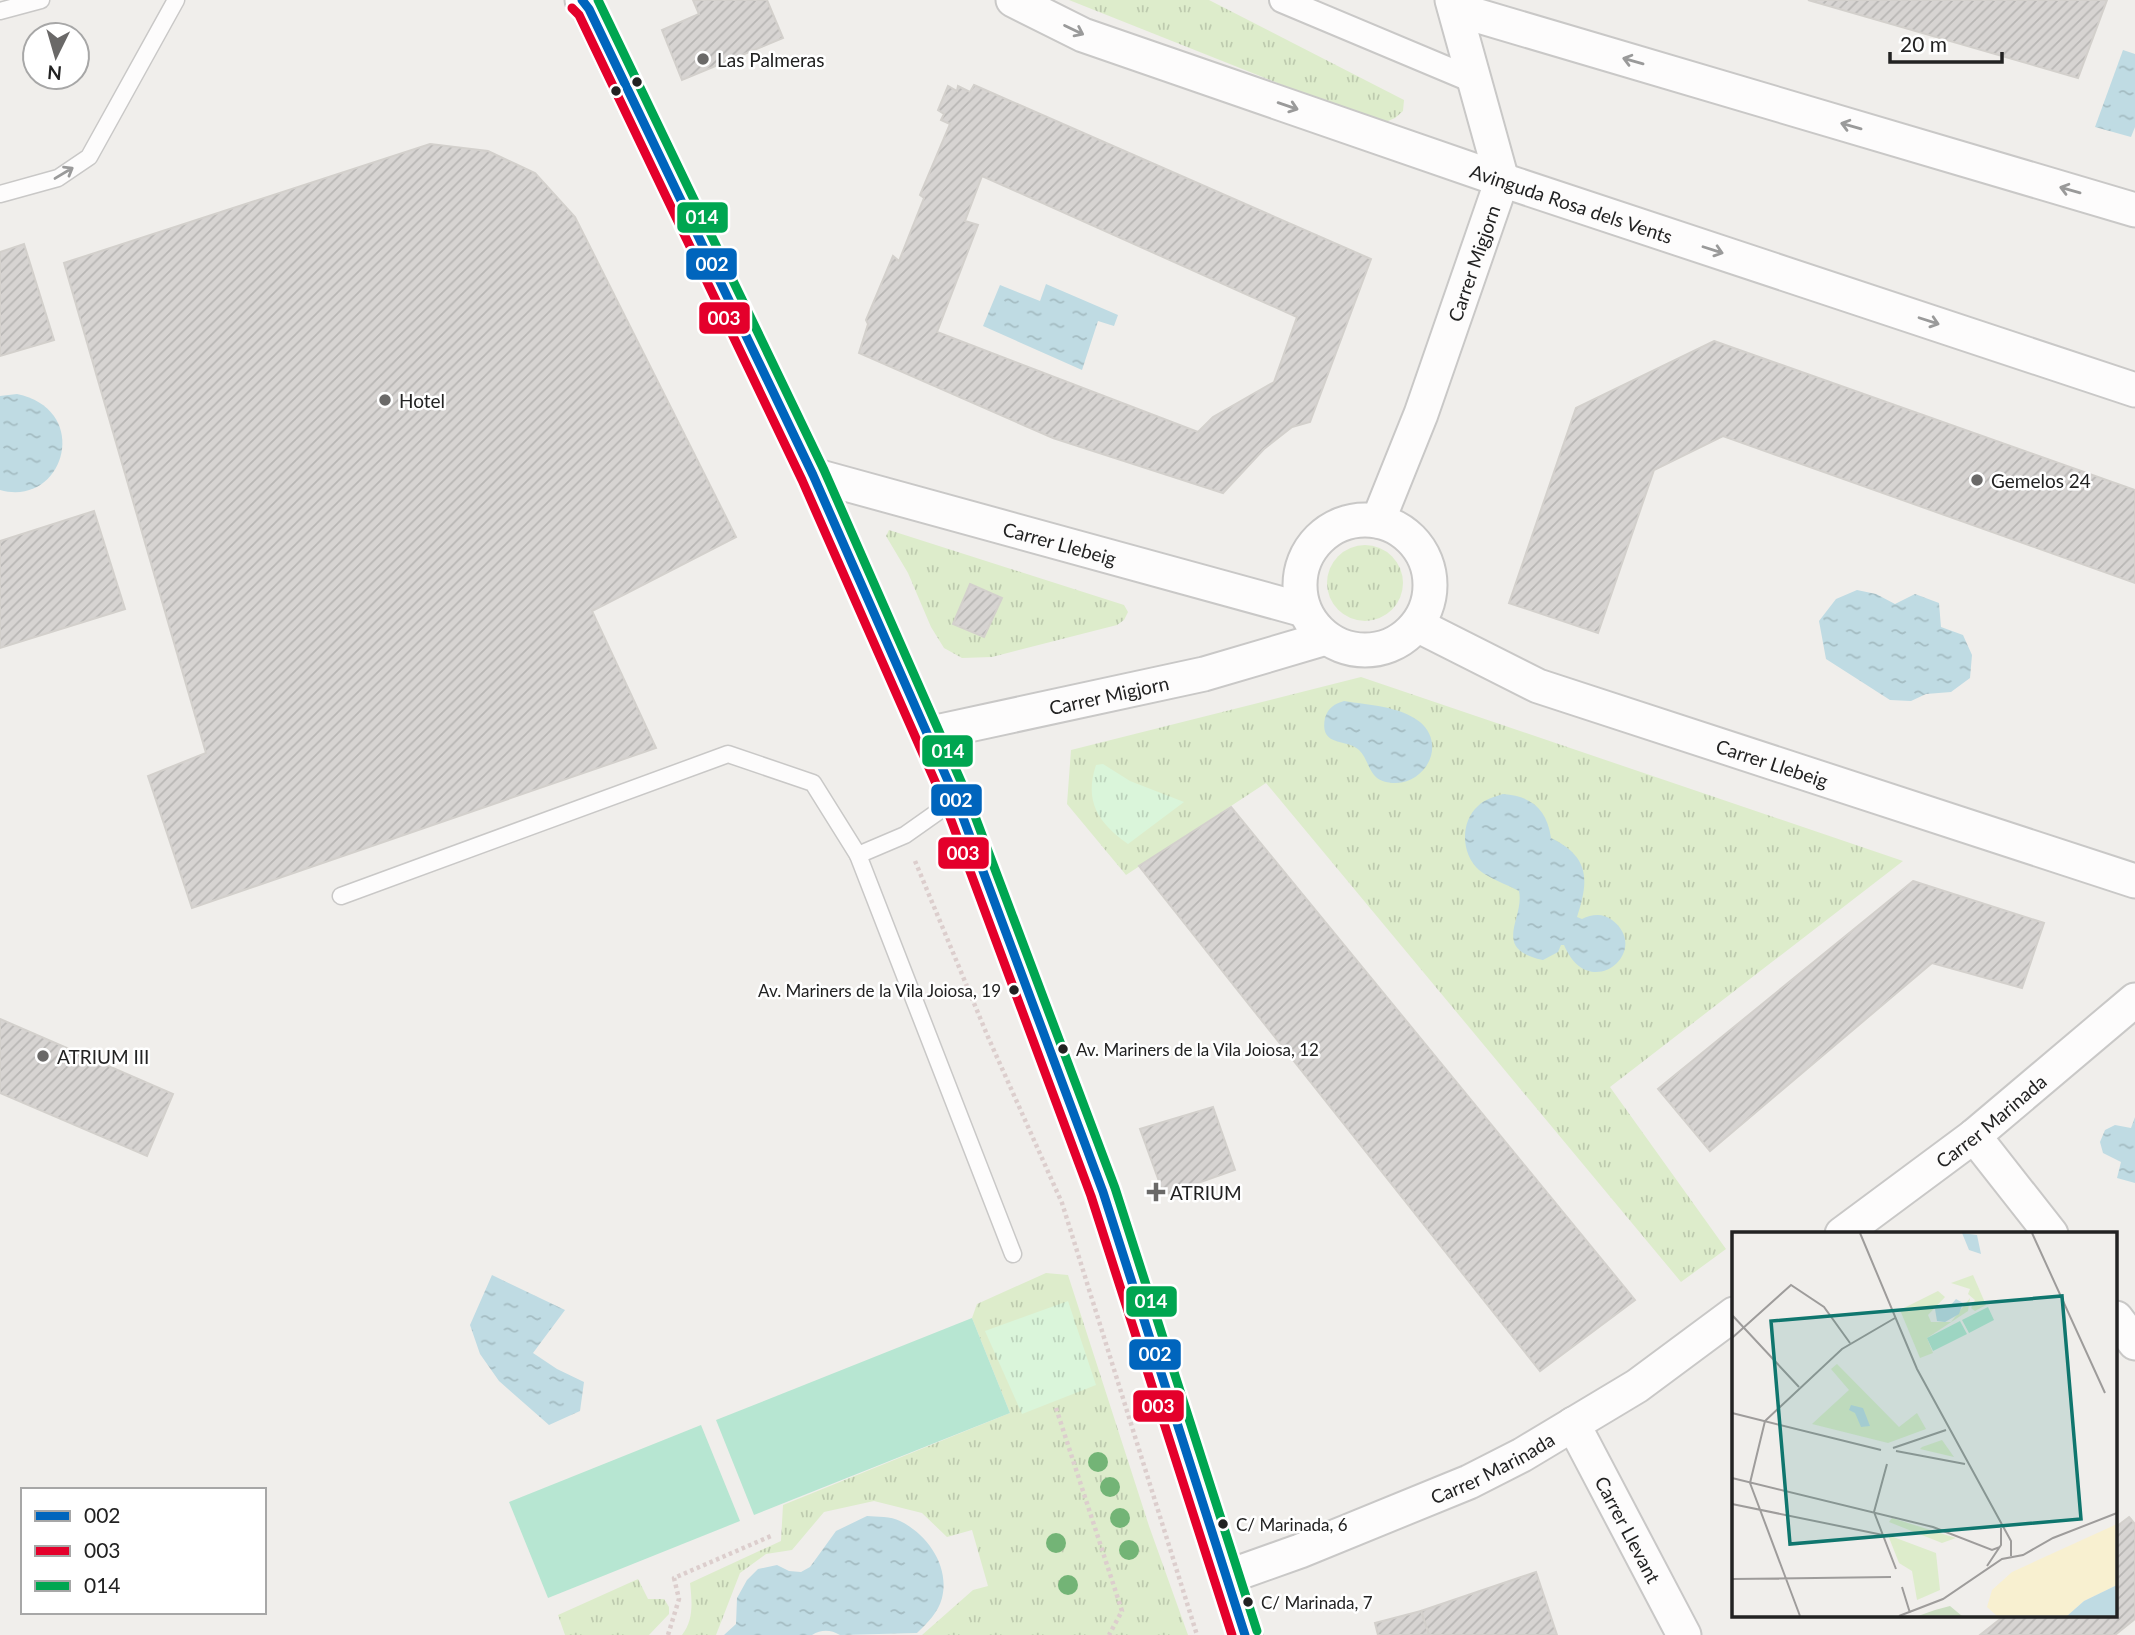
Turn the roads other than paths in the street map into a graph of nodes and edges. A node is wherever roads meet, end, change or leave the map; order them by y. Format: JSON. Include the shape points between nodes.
{"nodes":[{"id":1,"x":41,"y":0,"type":"edge"},
{"id":2,"x":176,"y":0,"type":"edge"},
{"id":3,"x":1013,"y":0,"type":"edge"},
{"id":4,"x":1282,"y":0,"type":"edge"},
{"id":5,"x":587,"y":3,"type":"edge"},
{"id":6,"x":1454,"y":4,"type":"edge"},
{"id":7,"x":0,"y":11,"type":"edge"},
{"id":8,"x":1475,"y":81,"type":"junction"},
{"id":9,"x":1502,"y":180,"type":"junction"},
{"id":10,"x":0,"y":194,"type":"edge"},
{"id":11,"x":2135,"y":210,"type":"edge"},
{"id":12,"x":2135,"y":390,"type":"edge"},
{"id":13,"x":813,"y":475,"type":"junction"},
{"id":14,"x":1378,"y":521,"type":"junction"},
{"id":15,"x":1304,"y":610,"type":"junction"},
{"id":16,"x":1417,"y":625,"type":"junction"},
{"id":17,"x":1326,"y":638,"type":"junction"},
{"id":18,"x":927,"y":734,"type":"junction"},
{"id":19,"x":956,"y":799,"type":"junction"},
{"id":20,"x":858,"y":856,"type":"junction"},
{"id":21,"x":2135,"y":881,"type":"edge"},
{"id":22,"x":341,"y":896,"type":"dead end"},
{"id":23,"x":2135,"y":1000,"type":"edge"},
{"id":24,"x":1974,"y":1136,"type":"junction"},
{"id":25,"x":1845,"y":1232,"type":"edge"},
{"id":26,"x":2049,"y":1232,"type":"edge"},
{"id":27,"x":1013,"y":1254,"type":"dead end"},
{"id":28,"x":1732,"y":1315,"type":"edge"},
{"id":29,"x":2118,"y":1321,"type":"edge"},
{"id":30,"x":2135,"y":1343,"type":"edge"},
{"id":31,"x":1573,"y":1424,"type":"junction"},
{"id":32,"x":1227,"y":1577,"type":"junction"},
{"id":33,"x":1245,"y":1635,"type":"edge"},
{"id":34,"x":1684,"y":1635,"type":"edge"}],
"edges":[{"from":1,"to":7,"type":"lane"},
{"from":10,"to":2,"type":"lane","one_way":true,"via":[[58,178],[89,157]]},
{"from":3,"to":9,"type":"street","name":"Avinguda Rosa dels Vents","one_way":true,"via":[[1083,34]]},
{"from":4,"to":8,"type":"street"},
{"from":5,"to":13,"type":"street"},
{"from":6,"to":8,"type":"street","name":"Carrer Migjorn"},
{"from":11,"to":6,"type":"street","one_way":true},
{"from":8,"to":9,"type":"street","name":"Carrer Migjorn"},
{"from":9,"to":12,"type":"street","name":"Avinguda Rosa dels Vents","one_way":true},
{"from":9,"to":14,"type":"street","name":"Carrer Migjorn","via":[[1421,414]]},
{"from":13,"to":15,"type":"street","name":"Carrer Llebeig"},
{"from":13,"to":18,"type":"street"},
{"from":14,"to":15,"type":"street","via":[[1357,520],[1321,536],[1301,570],[1299,591]]},
{"from":14,"to":16,"type":"street","via":[[1415,543],[1426,562],[1430,583],[1427,605]]},
{"from":15,"to":17,"type":"street"},
{"from":16,"to":17,"type":"street","via":[[1384,648],[1364,651]]},
{"from":16,"to":21,"type":"street","name":"Carrer Llebeig","via":[[1538,686]]},
{"from":17,"to":18,"type":"street","name":"Carrer Migjorn","via":[[1204,674]]},
{"from":18,"to":19,"type":"street"},
{"from":19,"to":20,"type":"lane","via":[[905,835]]},
{"from":19,"to":32,"type":"street","via":[[1104,1192]]},
{"from":20,"to":22,"type":"lane","via":[[813,783],[728,754]]},
{"from":20,"to":27,"type":"lane"},
{"from":23,"to":24,"type":"street","name":"Carrer Marinada"},
{"from":24,"to":25,"type":"street","name":"Carrer Marinada"},
{"from":24,"to":26,"type":"street"},
{"from":28,"to":31,"type":"street","name":"Carrer Marinada","via":[[1637,1386]]},
{"from":29,"to":30,"type":"street"},
{"from":31,"to":32,"type":"street","name":"Carrer Marinada","via":[[1469,1482]]},
{"from":31,"to":34,"type":"street","name":"Carrer Llevant"},
{"from":32,"to":33,"type":"street"}]}
